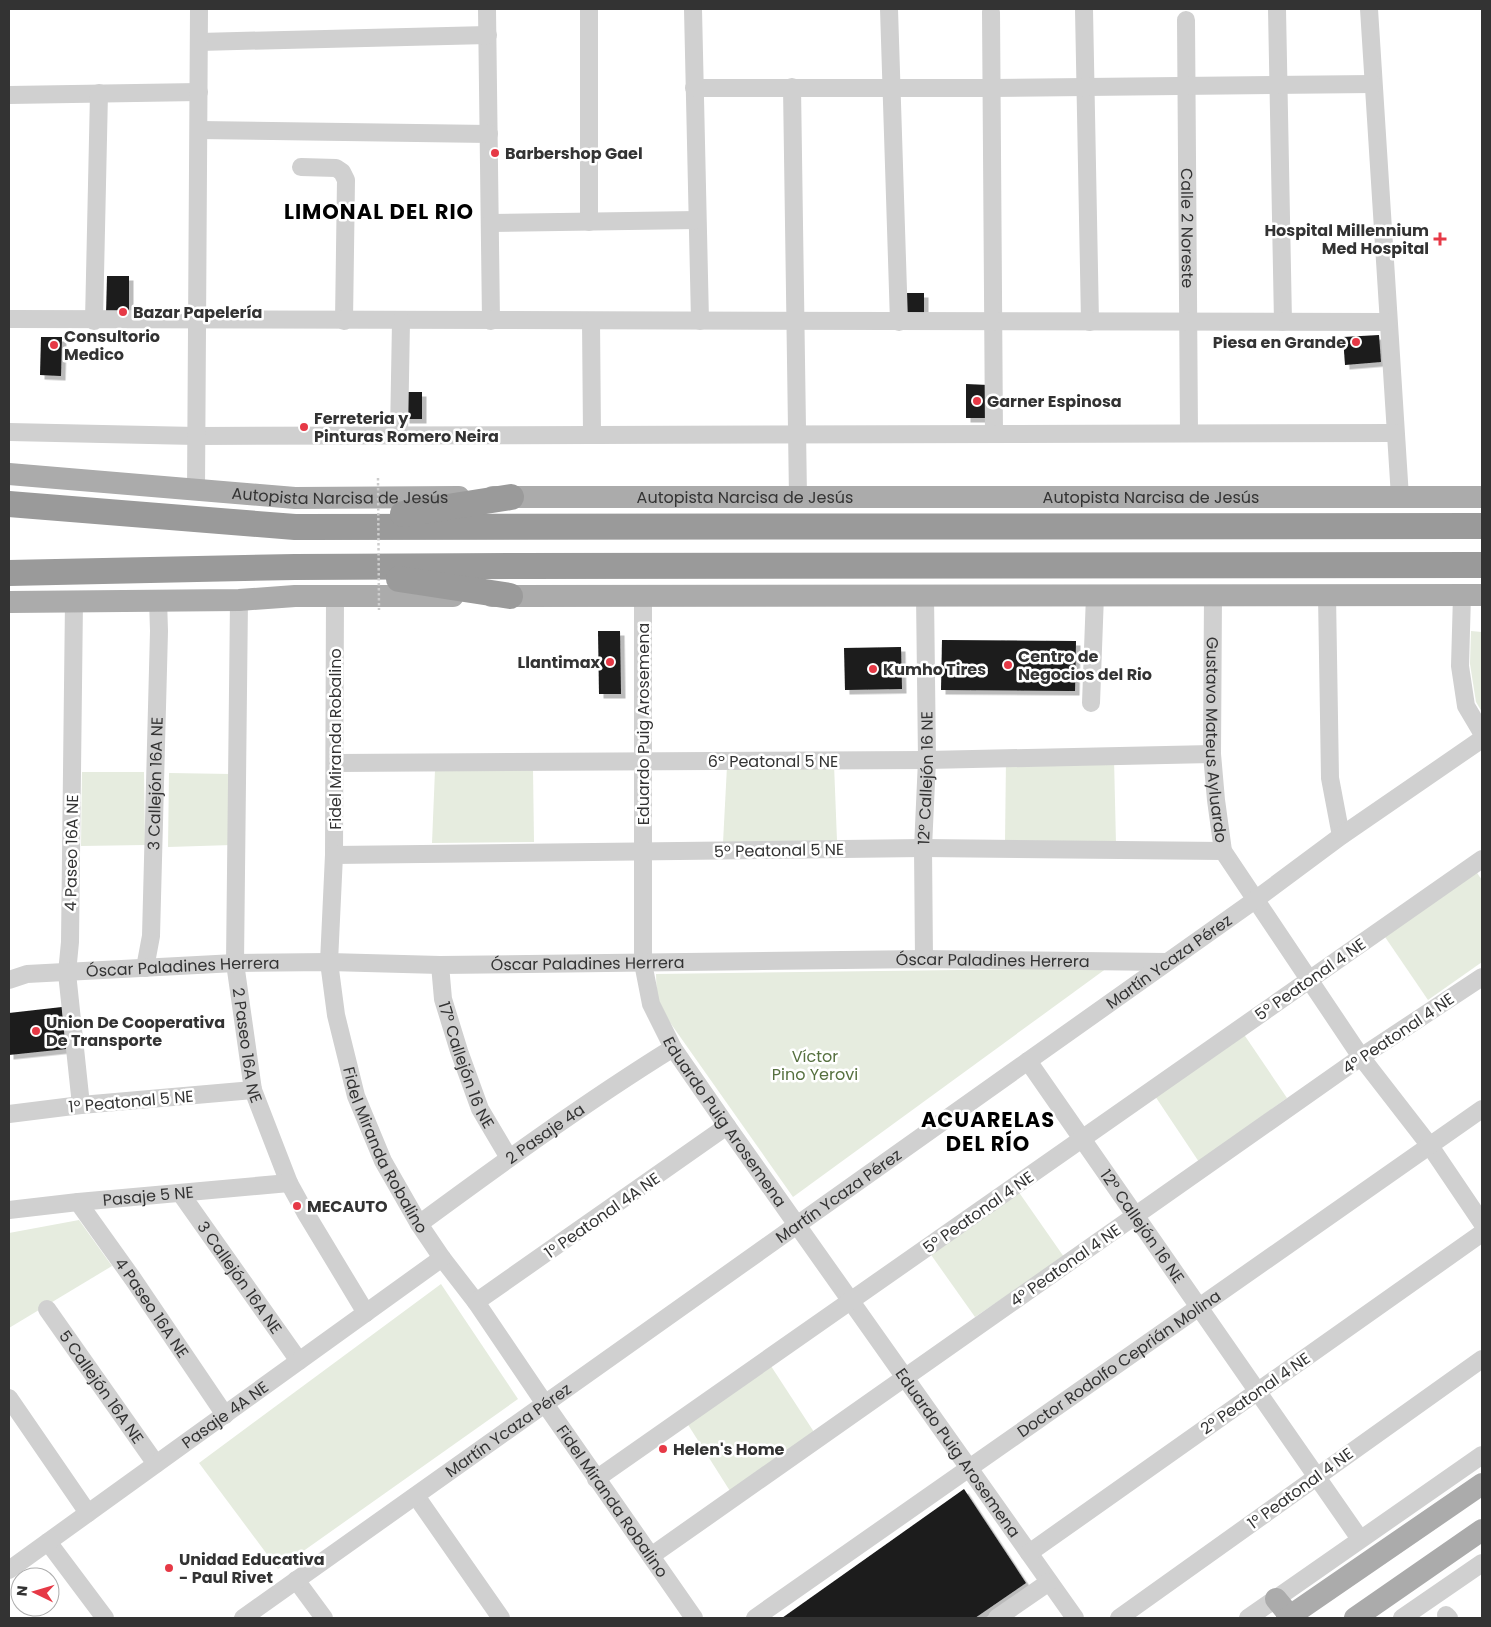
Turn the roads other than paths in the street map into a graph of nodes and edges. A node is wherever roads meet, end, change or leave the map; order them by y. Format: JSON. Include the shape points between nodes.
{"nodes":[{"id":1,"x":199,"y":9,"type":"edge"},
{"id":2,"x":487,"y":9,"type":"edge"},
{"id":3,"x":589,"y":9,"type":"edge"},
{"id":4,"x":693,"y":9,"type":"edge"},
{"id":5,"x":889,"y":9,"type":"edge"},
{"id":6,"x":1084,"y":9,"type":"edge"},
{"id":7,"x":1277,"y":9,"type":"edge"},
{"id":8,"x":1369,"y":9,"type":"edge"},
{"id":9,"x":991,"y":12,"type":"dead end"},
{"id":10,"x":1186,"y":20,"type":"dead end"},
{"id":11,"x":488,"y":35,"type":"junction"},
{"id":12,"x":199,"y":42,"type":"junction"},
{"id":13,"x":1373,"y":84,"type":"junction"},
{"id":14,"x":1186,"y":85,"type":"junction"},
{"id":15,"x":1278,"y":85,"type":"junction"},
{"id":16,"x":1086,"y":86,"type":"junction"},
{"id":17,"x":892,"y":87,"type":"junction"},
{"id":18,"x":694,"y":88,"type":"junction"},
{"id":19,"x":792,"y":88,"type":"junction"},
{"id":20,"x":991,"y":88,"type":"junction"},
{"id":21,"x":199,"y":92,"type":"junction"},
{"id":22,"x":99,"y":93,"type":"junction"},
{"id":23,"x":9,"y":95,"type":"edge"},
{"id":24,"x":198,"y":130,"type":"junction"},
{"id":25,"x":489,"y":134,"type":"junction"},
{"id":26,"x":301,"y":167,"type":"dead end"},
{"id":27,"x":698,"y":220,"type":"junction"},
{"id":28,"x":589,"y":222,"type":"junction"},
{"id":29,"x":490,"y":223,"type":"junction"},
{"id":30,"x":9,"y":319,"type":"edge"},
{"id":31,"x":94,"y":320,"type":"junction"},
{"id":32,"x":197,"y":320,"type":"junction"},
{"id":33,"x":344,"y":321,"type":"junction"},
{"id":34,"x":401,"y":321,"type":"junction"},
{"id":35,"x":490,"y":321,"type":"junction"},
{"id":36,"x":591,"y":321,"type":"junction"},
{"id":37,"x":700,"y":321,"type":"junction"},
{"id":38,"x":796,"y":322,"type":"junction"},
{"id":39,"x":898,"y":322,"type":"junction"},
{"id":40,"x":993,"y":322,"type":"junction"},
{"id":41,"x":1090,"y":322,"type":"junction"},
{"id":42,"x":1188,"y":322,"type":"junction"},
{"id":43,"x":1283,"y":322,"type":"junction"},
{"id":44,"x":1388,"y":322,"type":"junction"},
{"id":45,"x":9,"y":432,"type":"edge"},
{"id":46,"x":1395,"y":433,"type":"junction"},
{"id":47,"x":798,"y":434,"type":"junction"},
{"id":48,"x":994,"y":434,"type":"junction"},
{"id":49,"x":1189,"y":434,"type":"junction"},
{"id":50,"x":399,"y":435,"type":"junction"},
{"id":51,"x":592,"y":435,"type":"junction"},
{"id":52,"x":196,"y":436,"type":"junction"},
{"id":53,"x":9,"y":474,"type":"edge"},
{"id":54,"x":196,"y":490,"type":"junction"},
{"id":55,"x":511,"y":497,"type":"junction"},
{"id":56,"x":798,"y":497,"type":"junction"},
{"id":57,"x":1400,"y":497,"type":"junction"},
{"id":58,"x":1482,"y":497,"type":"edge"},
{"id":59,"x":14,"y":506,"type":"edge"},
{"id":60,"x":1482,"y":526,"type":"edge"},
{"id":61,"x":312,"y":527,"type":"junction"},
{"id":62,"x":1482,"y":566,"type":"edge"},
{"id":63,"x":312,"y":567,"type":"junction"},
{"id":64,"x":13,"y":571,"type":"edge"},
{"id":65,"x":643,"y":595,"type":"junction"},
{"id":66,"x":925,"y":595,"type":"junction"},
{"id":67,"x":1095,"y":595,"type":"junction"},
{"id":68,"x":1213,"y":595,"type":"junction"},
{"id":69,"x":1327,"y":595,"type":"junction"},
{"id":70,"x":1472,"y":595,"type":"edge"},
{"id":71,"x":335,"y":596,"type":"junction"},
{"id":72,"x":510,"y":596,"type":"junction"},
{"id":73,"x":158,"y":599,"type":"junction"},
{"id":74,"x":239,"y":600,"type":"junction"},
{"id":75,"x":74,"y":601,"type":"junction"},
{"id":76,"x":9,"y":602,"type":"edge"},
{"id":77,"x":1091,"y":703,"type":"dead end"},
{"id":78,"x":1482,"y":733,"type":"edge"},
{"id":79,"x":1482,"y":739,"type":"edge"},
{"id":80,"x":1212,"y":754,"type":"junction"},
{"id":81,"x":926,"y":760,"type":"junction"},
{"id":82,"x":644,"y":761,"type":"junction"},
{"id":83,"x":335,"y":763,"type":"junction"},
{"id":84,"x":1341,"y":836,"type":"junction"},
{"id":85,"x":923,"y":848,"type":"junction"},
{"id":86,"x":1223,"y":851,"type":"junction"},
{"id":87,"x":642,"y":852,"type":"junction"},
{"id":88,"x":334,"y":855,"type":"junction"},
{"id":89,"x":1482,"y":859,"type":"edge"},
{"id":90,"x":1255,"y":900,"type":"junction"},
{"id":91,"x":924,"y":959,"type":"junction"},
{"id":92,"x":329,"y":962,"type":"junction"},
{"id":93,"x":1168,"y":962,"type":"junction"},
{"id":94,"x":236,"y":963,"type":"junction"},
{"id":95,"x":643,"y":964,"type":"junction"},
{"id":96,"x":440,"y":965,"type":"junction"},
{"id":97,"x":145,"y":968,"type":"junction"},
{"id":98,"x":9,"y":972,"type":"edge"},
{"id":99,"x":67,"y":973,"type":"junction"},
{"id":100,"x":27,"y":974,"type":"junction"},
{"id":101,"x":1482,"y":977,"type":"edge"},
{"id":102,"x":9,"y":980,"type":"edge"},
{"id":103,"x":1309,"y":980,"type":"junction"},
{"id":104,"x":673,"y":1048,"type":"junction"},
{"id":105,"x":1361,"y":1057,"type":"junction"},
{"id":106,"x":1028,"y":1061,"type":"junction"},
{"id":107,"x":253,"y":1090,"type":"junction"},
{"id":108,"x":81,"y":1105,"type":"junction"},
{"id":109,"x":1482,"y":1109,"type":"edge"},
{"id":110,"x":9,"y":1114,"type":"edge"},
{"id":111,"x":728,"y":1126,"type":"junction"},
{"id":112,"x":1082,"y":1139,"type":"junction"},
{"id":113,"x":1430,"y":1146,"type":"junction"},
{"id":114,"x":509,"y":1158,"type":"junction"},
{"id":115,"x":289,"y":1183,"type":"junction"},
{"id":116,"x":181,"y":1194,"type":"junction"},
{"id":117,"x":78,"y":1202,"type":"junction"},
{"id":118,"x":9,"y":1210,"type":"edge"},
{"id":119,"x":1135,"y":1216,"type":"junction"},
{"id":120,"x":1482,"y":1223,"type":"edge"},
{"id":121,"x":419,"y":1224,"type":"junction"},
{"id":122,"x":797,"y":1225,"type":"junction"},
{"id":123,"x":1482,"y":1233,"type":"edge"},
{"id":124,"x":442,"y":1258,"type":"junction"},
{"id":125,"x":851,"y":1300,"type":"junction"},
{"id":126,"x":476,"y":1302,"type":"junction"},
{"id":127,"x":1200,"y":1308,"type":"junction"},
{"id":128,"x":47,"y":1309,"type":"dead end"},
{"id":129,"x":366,"y":1313,"type":"junction"},
{"id":130,"x":1482,"y":1359,"type":"edge"},
{"id":131,"x":299,"y":1361,"type":"junction"},
{"id":132,"x":905,"y":1378,"type":"junction"},
{"id":133,"x":1257,"y":1391,"type":"junction"},
{"id":134,"x":9,"y":1398,"type":"edge"},
{"id":135,"x":545,"y":1404,"type":"junction"},
{"id":136,"x":225,"y":1415,"type":"junction"},
{"id":137,"x":1482,"y":1455,"type":"edge"},
{"id":138,"x":156,"y":1464,"type":"junction"},
{"id":139,"x":969,"y":1467,"type":"junction"},
{"id":140,"x":1316,"y":1476,"type":"junction"},
{"id":141,"x":596,"y":1478,"type":"junction"},
{"id":142,"x":1482,"y":1484,"type":"edge"},
{"id":143,"x":416,"y":1496,"type":"junction"},
{"id":144,"x":88,"y":1513,"type":"junction"},
{"id":145,"x":1482,"y":1530,"type":"edge"},
{"id":146,"x":1360,"y":1539,"type":"junction"},
{"id":147,"x":48,"y":1542,"type":"junction"},
{"id":148,"x":1029,"y":1553,"type":"junction"},
{"id":149,"x":650,"y":1556,"type":"junction"},
{"id":150,"x":11,"y":1562,"type":"edge"},
{"id":151,"x":1482,"y":1563,"type":"edge"},
{"id":152,"x":296,"y":1580,"type":"junction"},
{"id":153,"x":1049,"y":1582,"type":"junction"},
{"id":154,"x":1284,"y":1611,"type":"edge"},
{"id":155,"x":105,"y":1618,"type":"edge"},
{"id":156,"x":243,"y":1618,"type":"edge"},
{"id":157,"x":324,"y":1618,"type":"edge"},
{"id":158,"x":501,"y":1618,"type":"edge"},
{"id":159,"x":694,"y":1618,"type":"edge"},
{"id":160,"x":755,"y":1618,"type":"edge"},
{"id":161,"x":997,"y":1618,"type":"edge"},
{"id":162,"x":1075,"y":1618,"type":"edge"},
{"id":163,"x":1119,"y":1618,"type":"edge"},
{"id":164,"x":1248,"y":1618,"type":"edge"},
{"id":165,"x":1355,"y":1618,"type":"edge"},
{"id":166,"x":1402,"y":1618,"type":"edge"}],
"edges":[{"from":1,"to":12,"type":"street"},
{"from":2,"to":11,"type":"street"},
{"from":3,"to":28,"type":"street"},
{"from":4,"to":18,"type":"street"},
{"from":5,"to":17,"type":"street"},
{"from":6,"to":16,"type":"street"},
{"from":7,"to":15,"type":"street"},
{"from":8,"to":13,"type":"street"},
{"from":9,"to":20,"type":"street"},
{"from":10,"to":14,"type":"street","name":"Calle 2 Noreste"},
{"from":11,"to":12,"type":"street"},
{"from":11,"to":25,"type":"street"},
{"from":12,"to":21,"type":"street"},
{"from":13,"to":15,"type":"street"},
{"from":13,"to":44,"type":"street"},
{"from":14,"to":15,"type":"street"},
{"from":14,"to":16,"type":"street"},
{"from":14,"to":42,"type":"street","name":"Calle 2 Noreste"},
{"from":15,"to":43,"type":"street"},
{"from":16,"to":20,"type":"street"},
{"from":16,"to":41,"type":"street"},
{"from":17,"to":19,"type":"street"},
{"from":17,"to":20,"type":"street"},
{"from":17,"to":39,"type":"street"},
{"from":18,"to":19,"type":"street"},
{"from":18,"to":27,"type":"street"},
{"from":19,"to":38,"type":"street"},
{"from":20,"to":40,"type":"street"},
{"from":21,"to":22,"type":"street"},
{"from":21,"to":24,"type":"street"},
{"from":22,"to":23,"type":"street"},
{"from":22,"to":31,"type":"street"},
{"from":24,"to":25,"type":"street"},
{"from":24,"to":32,"type":"street"},
{"from":25,"to":29,"type":"street"},
{"from":26,"to":33,"type":"street","via":[[336,168],[346,180]]},
{"from":27,"to":28,"type":"street"},
{"from":27,"to":37,"type":"street"},
{"from":28,"to":29,"type":"street"},
{"from":29,"to":35,"type":"street"},
{"from":30,"to":31,"type":"street"},
{"from":31,"to":32,"type":"street"},
{"from":32,"to":33,"type":"street"},
{"from":32,"to":52,"type":"street"},
{"from":33,"to":34,"type":"street"},
{"from":34,"to":35,"type":"street"},
{"from":34,"to":50,"type":"street"},
{"from":35,"to":36,"type":"street"},
{"from":36,"to":37,"type":"street"},
{"from":36,"to":51,"type":"street"},
{"from":37,"to":38,"type":"street"},
{"from":38,"to":39,"type":"street"},
{"from":38,"to":47,"type":"street"},
{"from":39,"to":40,"type":"street"},
{"from":40,"to":41,"type":"street"},
{"from":40,"to":48,"type":"street"},
{"from":41,"to":42,"type":"street"},
{"from":42,"to":43,"type":"street"},
{"from":42,"to":49,"type":"street","name":"Calle 2 Noreste"},
{"from":43,"to":44,"type":"street"},
{"from":44,"to":46,"type":"street"},
{"from":45,"to":52,"type":"street"},
{"from":46,"to":49,"type":"street"},
{"from":46,"to":57,"type":"street"},
{"from":47,"to":48,"type":"street"},
{"from":47,"to":51,"type":"street"},
{"from":47,"to":56,"type":"street"},
{"from":48,"to":49,"type":"street"},
{"from":50,"to":51,"type":"street"},
{"from":50,"to":52,"type":"street"},
{"from":52,"to":54,"type":"street"},
{"from":53,"to":54,"type":"main road","name":"Autopista Narcisa de Jesús"},
{"from":54,"to":55,"type":"main road","name":"Autopista Narcisa de Jesús","via":[[295,498]]},
{"from":55,"to":56,"type":"main road","name":"Autopista Narcisa de Jesús"},
{"from":55,"to":61,"type":"highway"},
{"from":56,"to":57,"type":"main road","name":"Autopista Narcisa de Jesús"},
{"from":57,"to":58,"type":"main road","name":"Autopista Narcisa de Jesús"},
{"from":59,"to":61,"type":"highway","name":"Autopista Narcisa de Jesús"},
{"from":60,"to":61,"type":"highway","name":"Autopista Narcisa de Jesús"},
{"from":62,"to":63,"type":"highway"},
{"from":63,"to":64,"type":"highway"},
{"from":63,"to":72,"type":"highway"},
{"from":65,"to":66,"type":"main road"},
{"from":65,"to":72,"type":"main road"},
{"from":65,"to":82,"type":"street","name":"Eduardo Puig Arosemena"},
{"from":66,"to":67,"type":"main road"},
{"from":66,"to":81,"type":"street","name":"12° Callejón 16 NE"},
{"from":67,"to":68,"type":"main road"},
{"from":67,"to":77,"type":"street"},
{"from":68,"to":69,"type":"main road"},
{"from":68,"to":80,"type":"street","name":"Gustavo Mateus Ayluardo"},
{"from":69,"to":70,"type":"main road"},
{"from":69,"to":84,"type":"street","via":[[1330,778]]},
{"from":70,"to":78,"type":"street","via":[[1460,666],[1466,706]]},
{"from":71,"to":72,"type":"main road"},
{"from":71,"to":74,"type":"main road"},
{"from":71,"to":83,"type":"street","name":"Fidel Miranda Robalino"},
{"from":73,"to":74,"type":"main road"},
{"from":73,"to":75,"type":"main road"},
{"from":73,"to":97,"type":"street","name":"3 Callejón 16A NE","via":[[151,936]]},
{"from":74,"to":94,"type":"street","name":"2 Paseo 16A NE"},
{"from":75,"to":76,"type":"main road"},
{"from":75,"to":99,"type":"street","name":"4 Paseo 16A NE"},
{"from":79,"to":84,"type":"street","name":"Martín Ycaza Pérez"},
{"from":80,"to":81,"type":"street","name":"6º Peatonal 5 NE"},
{"from":80,"to":86,"type":"street","name":"Gustavo Mateus Ayluardo"},
{"from":81,"to":82,"type":"street","name":"6º Peatonal 5 NE"},
{"from":81,"to":85,"type":"street","name":"12° Callejón 16 NE"},
{"from":82,"to":83,"type":"street","name":"6º Peatonal 5 NE"},
{"from":82,"to":87,"type":"street","name":"Eduardo Puig Arosemena"},
{"from":83,"to":88,"type":"street","name":"Fidel Miranda Robalino"},
{"from":84,"to":90,"type":"street","name":"Martín Ycaza Pérez"},
{"from":85,"to":86,"type":"street","name":"5º Peatonal 5 NE"},
{"from":85,"to":87,"type":"street","name":"5º Peatonal 5 NE"},
{"from":85,"to":91,"type":"street","name":"12° Callejón 16 NE"},
{"from":86,"to":90,"type":"street","name":"Gustavo Mateus Ayluardo"},
{"from":87,"to":88,"type":"street","name":"5º Peatonal 5 NE"},
{"from":87,"to":95,"type":"street","name":"Eduardo Puig Arosemena"},
{"from":88,"to":92,"type":"street","name":"Fidel Miranda Robalino"},
{"from":89,"to":103,"type":"street","name":"5º Peatonal 4 NE"},
{"from":90,"to":93,"type":"street","name":"Martín Ycaza Pérez"},
{"from":90,"to":103,"type":"street","name":"Gustavo Mateus Ayluardo"},
{"from":91,"to":93,"type":"street","name":"Óscar Paladines Herrera"},
{"from":91,"to":95,"type":"street","name":"Óscar Paladines Herrera"},
{"from":92,"to":94,"type":"street","name":"Óscar Paladines Herrera"},
{"from":92,"to":96,"type":"street","name":"Óscar Paladines Herrera"},
{"from":92,"to":121,"type":"street","name":"Fidel Miranda Robalino","via":[[336,1015],[356,1096],[383,1161]]},
{"from":93,"to":106,"type":"street","name":"Martín Ycaza Pérez"},
{"from":94,"to":97,"type":"street","name":"Óscar Paladines Herrera"},
{"from":94,"to":107,"type":"street","name":"2 Paseo 16A NE"},
{"from":95,"to":96,"type":"street","name":"Óscar Paladines Herrera"},
{"from":95,"to":104,"type":"street","name":"Eduardo Puig Arosemena","via":[[651,1004]]},
{"from":96,"to":114,"type":"street","name":"17° Callejón 16 NE","via":[[443,999],[459,1051],[480,1109]]},
{"from":97,"to":99,"type":"street","name":"Óscar Paladines Herrera"},
{"from":98,"to":100,"type":"street"},
{"from":99,"to":100,"type":"street","name":"Óscar Paladines Herrera"},
{"from":99,"to":108,"type":"street","name":"4 Paseo 16A NE"},
{"from":100,"to":102,"type":"street","name":"Óscar Paladines Herrera"},
{"from":101,"to":105,"type":"street","name":"4º Peatonal 4 NE"},
{"from":103,"to":105,"type":"street","name":"Gustavo Mateus Ayluardo"},
{"from":103,"to":112,"type":"street","name":"5º Peatonal 4 NE"},
{"from":104,"to":111,"type":"street","name":"Eduardo Puig Arosemena"},
{"from":104,"to":114,"type":"street","name":"2 Pasaje 4a"},
{"from":105,"to":113,"type":"street","name":"Gustavo Mateus Ayluardo"},
{"from":105,"to":119,"type":"street","name":"4º Peatonal 4 NE"},
{"from":106,"to":112,"type":"street","name":"12° Callejón 16 NE"},
{"from":106,"to":122,"type":"street","name":"Martín Ycaza Pérez"},
{"from":107,"to":108,"type":"street","name":"1º Peatonal 5 NE"},
{"from":107,"to":115,"type":"street","name":"2 Paseo 16A NE"},
{"from":108,"to":110,"type":"street","name":"1º Peatonal 5 NE"},
{"from":109,"to":113,"type":"street","name":"Doctor Rodolfo Ceprián Molina"},
{"from":111,"to":122,"type":"street","name":"Eduardo Puig Arosemena"},
{"from":111,"to":126,"type":"street","name":"1º Peatonal 4A NE"},
{"from":112,"to":119,"type":"street","name":"12° Callejón 16 NE"},
{"from":112,"to":125,"type":"street","name":"5º Peatonal 4 NE"},
{"from":113,"to":120,"type":"street","name":"Gustavo Mateus Ayluardo"},
{"from":113,"to":127,"type":"street","name":"Doctor Rodolfo Ceprián Molina"},
{"from":114,"to":121,"type":"street","name":"2 Pasaje 4a"},
{"from":115,"to":116,"type":"street","name":"Pasaje 5 NE"},
{"from":115,"to":129,"type":"street","name":"2 Paseo 16A NE"},
{"from":116,"to":117,"type":"street","name":"Pasaje 5 NE"},
{"from":116,"to":131,"type":"street","name":"3 Callejón 16A NE"},
{"from":117,"to":118,"type":"street","name":"Pasaje 5 NE"},
{"from":117,"to":136,"type":"street","name":"4 Paseo 16A NE"},
{"from":119,"to":127,"type":"street","name":"12° Callejón 16 NE"},
{"from":119,"to":132,"type":"street","name":"4º Peatonal 4 NE"},
{"from":121,"to":124,"type":"street","name":"Fidel Miranda Robalino"},
{"from":122,"to":125,"type":"street","name":"Eduardo Puig Arosemena"},
{"from":122,"to":135,"type":"street","name":"Martín Ycaza Pérez"},
{"from":123,"to":133,"type":"street","name":"2º Peatonal 4 NE"},
{"from":124,"to":126,"type":"street","name":"Fidel Miranda Robalino"},
{"from":124,"to":129,"type":"street","name":"Pasaje 4A NE"},
{"from":125,"to":132,"type":"street","name":"Eduardo Puig Arosemena"},
{"from":125,"to":141,"type":"street","name":"5º Peatonal 4 NE"},
{"from":126,"to":135,"type":"street","name":"Fidel Miranda Robalino"},
{"from":127,"to":133,"type":"street","name":"12° Callejón 16 NE"},
{"from":127,"to":139,"type":"street","name":"Doctor Rodolfo Ceprián Molina"},
{"from":128,"to":138,"type":"street","name":"5 Callejón 16A NE"},
{"from":129,"to":131,"type":"street","name":"Pasaje 4A NE"},
{"from":130,"to":140,"type":"street","name":"1º Peatonal 4 NE"},
{"from":131,"to":136,"type":"street","name":"Pasaje 4A NE"},
{"from":132,"to":139,"type":"street","name":"Eduardo Puig Arosemena"},
{"from":132,"to":149,"type":"street","name":"4º Peatonal 4 NE"},
{"from":133,"to":140,"type":"street","name":"12° Callejón 16 NE"},
{"from":133,"to":148,"type":"street","name":"2º Peatonal 4 NE"},
{"from":134,"to":144,"type":"street"},
{"from":135,"to":141,"type":"street","name":"Fidel Miranda Robalino"},
{"from":135,"to":143,"type":"street","name":"Martín Ycaza Pérez"},
{"from":136,"to":138,"type":"street","name":"Pasaje 4A NE"},
{"from":137,"to":146,"type":"street"},
{"from":138,"to":144,"type":"street","name":"Pasaje 4A NE"},
{"from":139,"to":148,"type":"street","name":"Eduardo Puig Arosemena"},
{"from":139,"to":160,"type":"street","name":"Doctor Rodolfo Ceprián Molina"},
{"from":140,"to":146,"type":"street","name":"12° Callejón 16 NE"},
{"from":140,"to":163,"type":"street","name":"1º Peatonal 4 NE"},
{"from":141,"to":149,"type":"street","name":"Fidel Miranda Robalino"},
{"from":142,"to":154,"type":"main road"},
{"from":143,"to":152,"type":"street","name":"Martín Ycaza Pérez"},
{"from":143,"to":158,"type":"street"},
{"from":144,"to":147,"type":"street","name":"Pasaje 4A NE"},
{"from":145,"to":165,"type":"main road"},
{"from":146,"to":154,"type":"street"},
{"from":147,"to":150,"type":"street","name":"Pasaje 4A NE"},
{"from":147,"to":155,"type":"street"},
{"from":148,"to":153,"type":"street","name":"Eduardo Puig Arosemena"},
{"from":149,"to":159,"type":"street","name":"Fidel Miranda Robalino"},
{"from":151,"to":166,"type":"street"},
{"from":152,"to":156,"type":"street","name":"Martín Ycaza Pérez"},
{"from":152,"to":157,"type":"street"},
{"from":153,"to":161,"type":"street"},
{"from":153,"to":162,"type":"street","name":"Eduardo Puig Arosemena"},
{"from":154,"to":164,"type":"street"}]}
